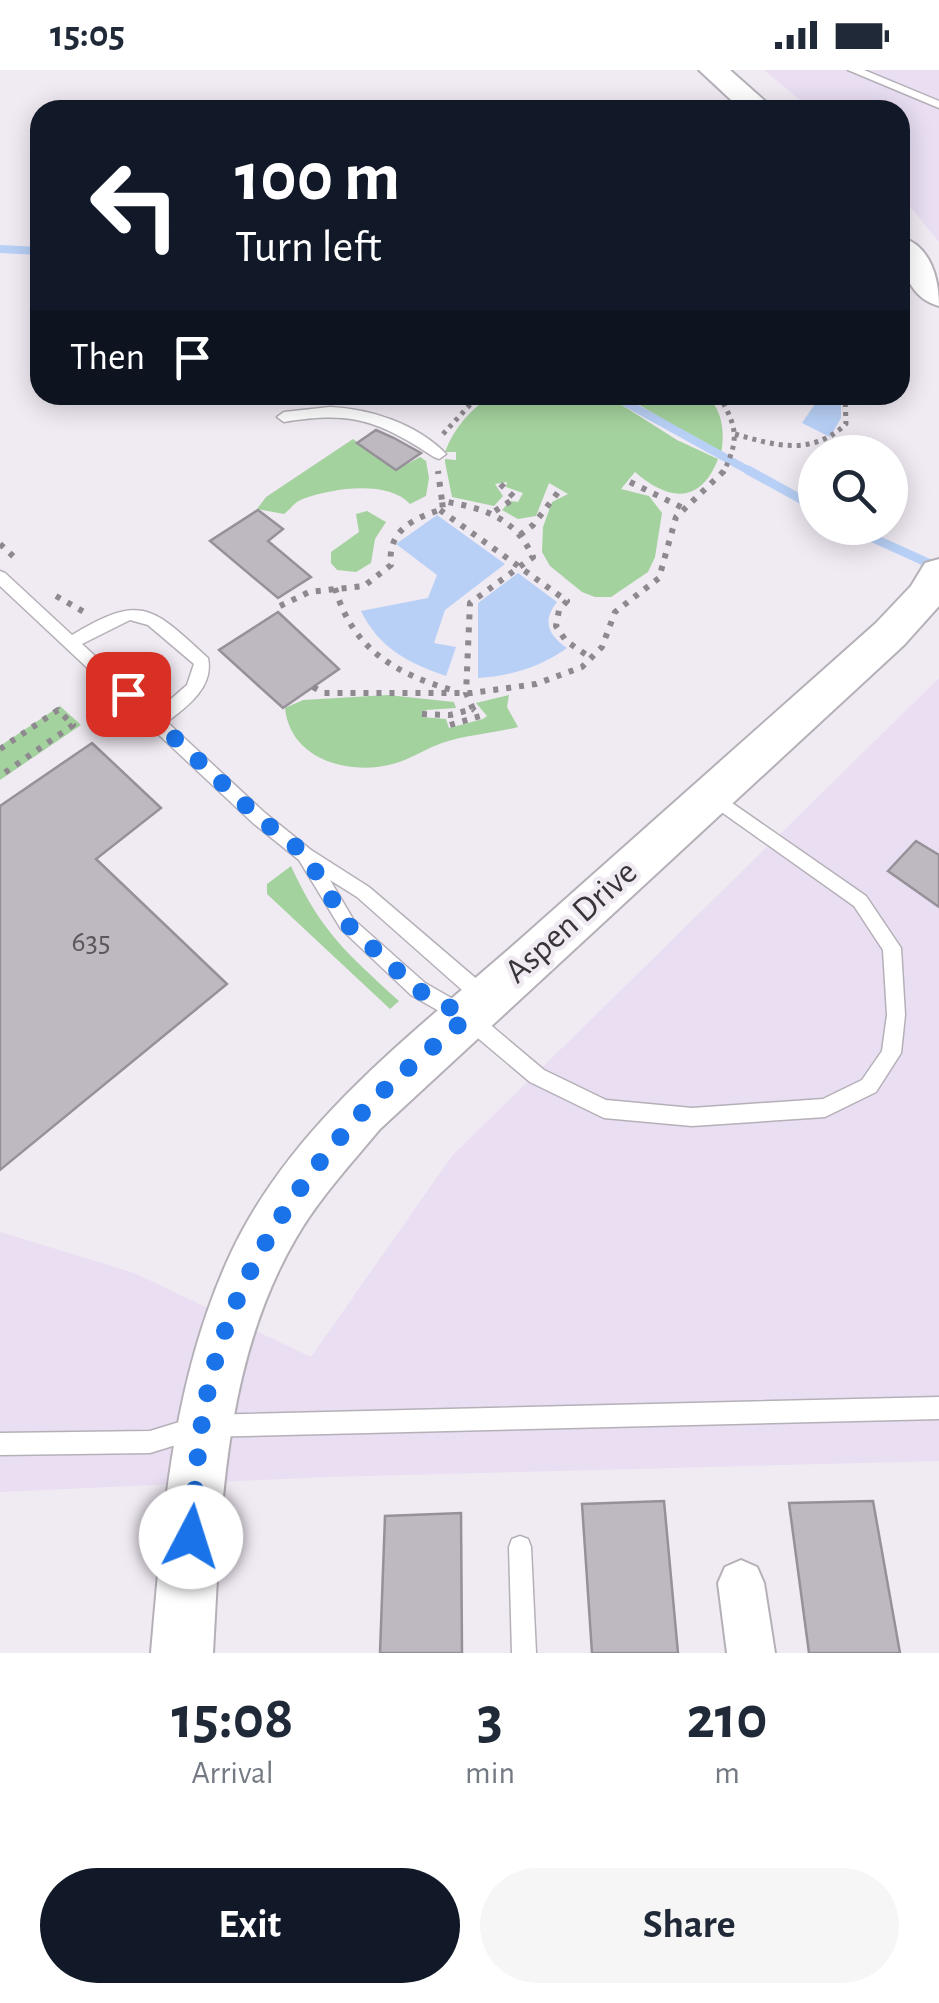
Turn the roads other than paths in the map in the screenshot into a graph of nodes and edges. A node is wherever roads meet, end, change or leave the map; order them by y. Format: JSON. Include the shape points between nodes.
{"nodes":[{"id":1,"x":713,"y":70,"type":"edge"},
{"id":2,"x":854,"y":70,"type":"edge"},
{"id":3,"x":748,"y":100,"type":"edge"},
{"id":4,"x":939,"y":106,"type":"edge"},
{"id":5,"x":910,"y":260,"type":"edge"},
{"id":6,"x":939,"y":296,"type":"edge"},
{"id":7,"x":284,"y":418,"type":"dead end"},
{"id":8,"x":439,"y":454,"type":"road end"},
{"id":9,"x":0,"y":577,"type":"edge"},
{"id":10,"x":935,"y":580,"type":"edge"},
{"id":11,"x":73,"y":642,"type":"junction"},
{"id":12,"x":156,"y":721,"type":"junction"},
{"id":13,"x":712,"y":795,"type":"junction"},
{"id":14,"x":305,"y":854,"type":"junction"},
{"id":15,"x":477,"y":1008,"type":"junction"},
{"id":16,"x":939,"y":1408,"type":"edge"},
{"id":17,"x":202,"y":1426,"type":"junction"},
{"id":18,"x":0,"y":1444,"type":"edge"},
{"id":19,"x":520,"y":1547,"type":"dead end"},
{"id":20,"x":741,"y":1583,"type":"dead end"},
{"id":21,"x":182,"y":1653,"type":"edge"},
{"id":22,"x":524,"y":1653,"type":"edge"},
{"id":23,"x":750,"y":1653,"type":"edge"}],
"edges":[{"from":1,"to":3,"type":"street"},
{"from":2,"to":4,"type":"lane"},
{"from":5,"to":6,"type":"street"},
{"from":7,"to":8,"type":"lane","via":[[315,412],[377,416]]},
{"from":9,"to":11,"type":"lane"},
{"from":10,"to":13,"type":"street","name":"Aspen Drive","via":[[890,634]]},
{"from":11,"to":12,"type":"lane"},
{"from":11,"to":12,"type":"lane","via":[[117,614],[134,611],[151,617],[202,662],[202,679],[191,696]]},
{"from":12,"to":14,"type":"lane"},
{"from":13,"to":15,"type":"street","name":"Aspen Drive"},
{"from":13,"to":15,"type":"lane","via":[[860,901],[892,948],[892,1054],[869,1086],[825,1108],[692,1116],[604,1109],[537,1076]]},
{"from":14,"to":15,"type":"lane","via":[[363,892]]},
{"from":14,"to":15,"type":"lane","via":[[347,924],[418,990]]},
{"from":15,"to":17,"type":"street","name":"Aspen Drive","via":[[362,1112],[278,1220],[217,1355]]},
{"from":16,"to":17,"type":"lane"},
{"from":17,"to":18,"type":"lane","via":[[150,1442]]},
{"from":17,"to":21,"type":"street","name":"Aspen Drive"},
{"from":19,"to":22,"type":"lane"},
{"from":20,"to":23,"type":"street"}]}
